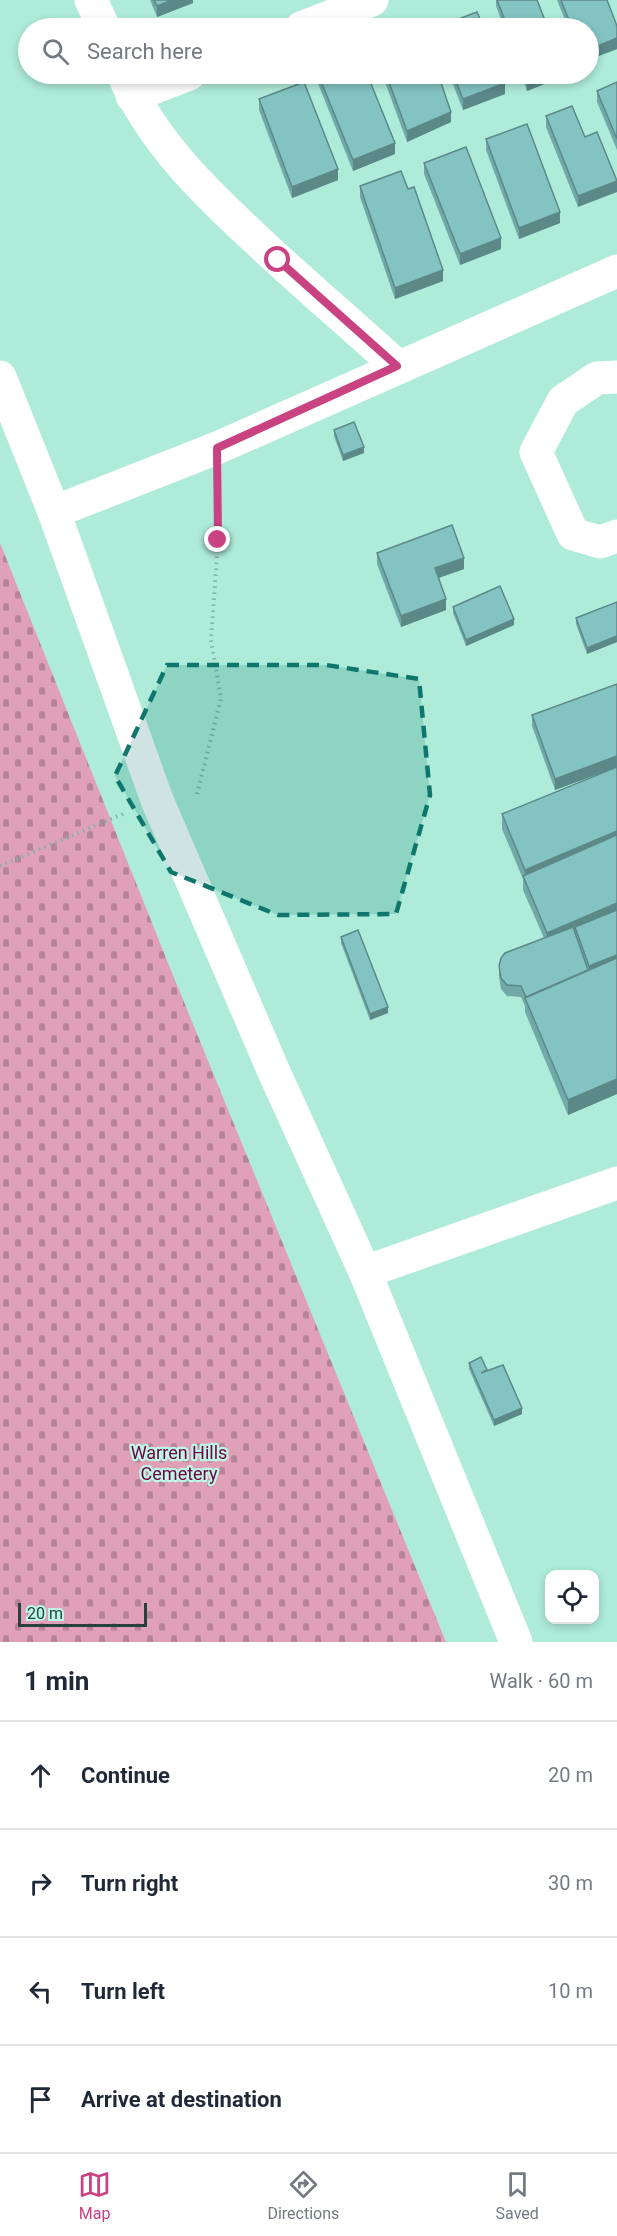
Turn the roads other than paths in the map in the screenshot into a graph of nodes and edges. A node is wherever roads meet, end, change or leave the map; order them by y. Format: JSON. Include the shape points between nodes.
{"nodes":[{"id":1,"x":91,"y":0,"type":"edge"},
{"id":2,"x":372,"y":0,"type":"edge"},
{"id":3,"x":99,"y":18,"type":"edge"},
{"id":4,"x":326,"y":18,"type":"edge"},
{"id":5,"x":128,"y":85,"type":"edge"},
{"id":6,"x":617,"y":271,"type":"edge"},
{"id":7,"x":397,"y":366,"type":"junction"},
{"id":8,"x":0,"y":377,"type":"edge"},
{"id":9,"x":617,"y":377,"type":"edge"},
{"id":10,"x":54,"y":512,"type":"junction"},
{"id":11,"x":617,"y":536,"type":"edge"},
{"id":12,"x":617,"y":1183,"type":"edge"},
{"id":13,"x":365,"y":1272,"type":"junction"},
{"id":14,"x":516,"y":1642,"type":"edge"}],
"edges":[{"from":1,"to":3,"type":"street"},
{"from":2,"to":4,"type":"street"},
{"from":5,"to":7,"type":"street","via":[[166,146],[211,197]]},
{"from":6,"to":7,"type":"street"},
{"from":7,"to":10,"type":"street","via":[[217,448]]},
{"from":8,"to":10,"type":"street"},
{"from":9,"to":11,"type":"street","via":[[597,378],[563,401],[536,452],[573,534],[600,542]]},
{"from":10,"to":13,"type":"street","via":[[157,800]]},
{"from":12,"to":13,"type":"street"},
{"from":13,"to":14,"type":"street"}]}
